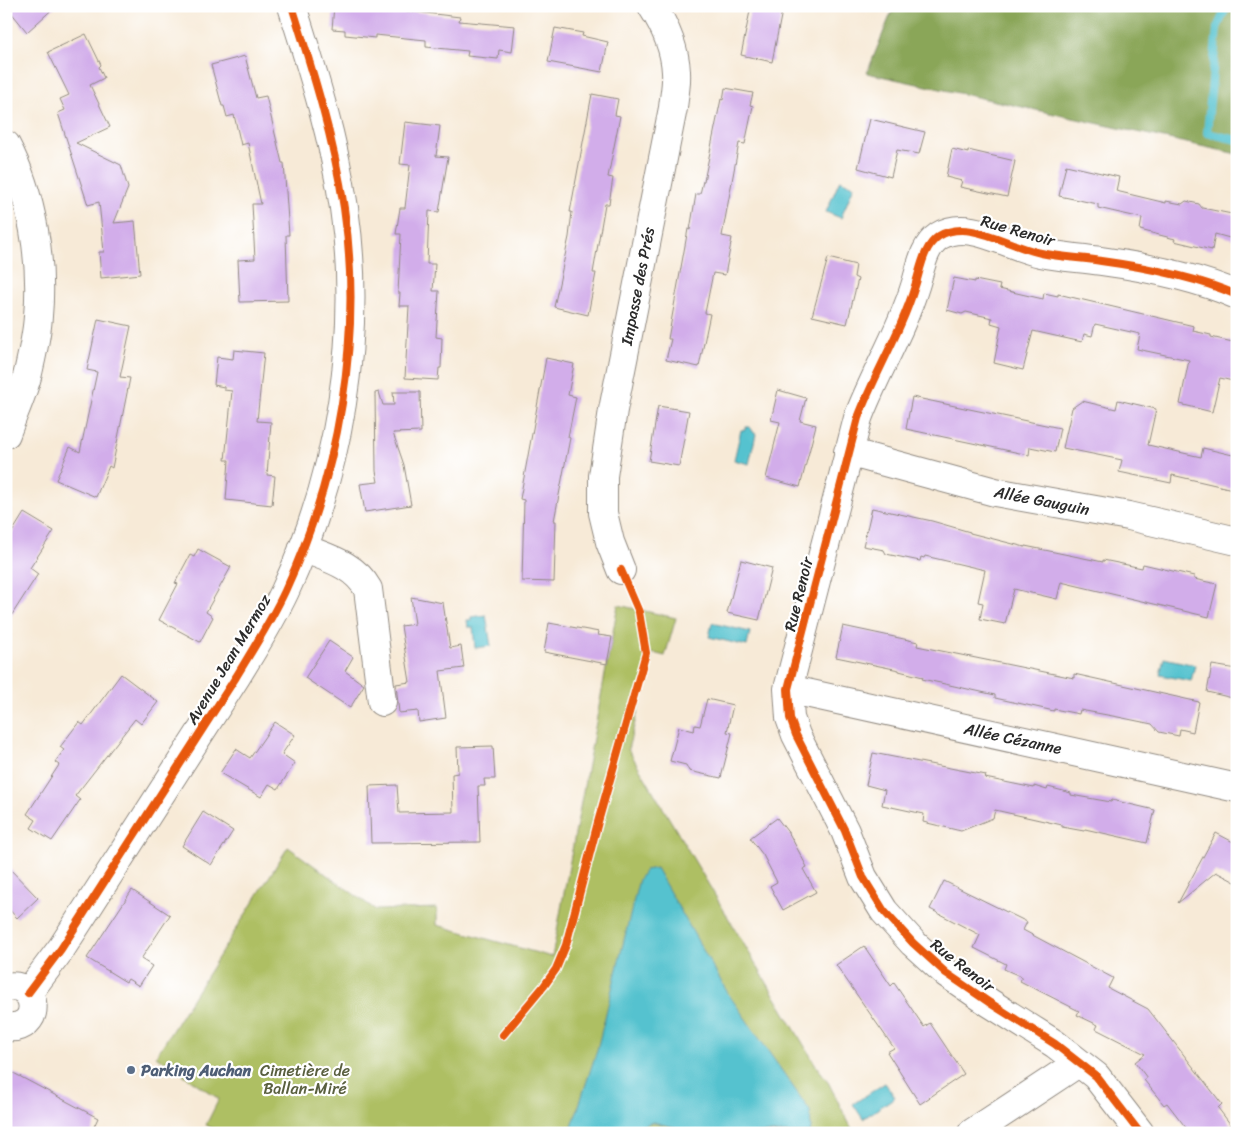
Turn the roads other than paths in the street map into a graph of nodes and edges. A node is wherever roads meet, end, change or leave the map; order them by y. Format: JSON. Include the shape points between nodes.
{"nodes":[{"id":1,"x":292,"y":6,"type":"edge"},
{"id":2,"x":308,"y":6,"type":"edge"},
{"id":3,"x":652,"y":6,"type":"edge"},
{"id":4,"x":303,"y":42,"type":"junction"},
{"id":5,"x":6,"y":145,"type":"edge"},
{"id":6,"x":1233,"y":291,"type":"edge"},
{"id":7,"x":6,"y":434,"type":"edge"},
{"id":8,"x":848,"y":452,"type":"junction"},
{"id":9,"x":1237,"y":541,"type":"edge"},
{"id":10,"x":303,"y":548,"type":"junction"},
{"id":11,"x":621,"y":570,"type":"dead end"},
{"id":12,"x":788,"y":689,"type":"junction"},
{"id":13,"x":382,"y":702,"type":"dead end"},
{"id":14,"x":1237,"y":788,"type":"edge"},
{"id":15,"x":17,"y":990,"type":"edge"},
{"id":16,"x":6,"y":1027,"type":"edge"},
{"id":17,"x":1078,"y":1063,"type":"junction"},
{"id":18,"x":972,"y":1133,"type":"edge"},
{"id":19,"x":1140,"y":1133,"type":"edge"}],
"edges":[{"from":1,"to":4,"type":"street","name":"Avenue Jean Mermoz"},
{"from":2,"to":4,"type":"street"},
{"from":3,"to":11,"type":"street","name":"Impasse des Prés","via":[[673,49],[676,73],[673,108],[616,391],[603,476],[603,513]]},
{"from":4,"to":10,"type":"street","name":"Avenue Jean Mermoz","via":[[338,174],[349,263],[349,306],[346,371],[338,427],[319,502]]},
{"from":5,"to":7,"type":"street","via":[[25,191],[35,234],[38,317],[28,374]]},
{"from":6,"to":8,"type":"street","name":"Rue Renoir","via":[[1141,268],[1042,253],[972,231],[940,235],[929,244],[924,255],[907,310],[868,390]]},
{"from":8,"to":9,"type":"street","name":"Allée Gauguin","via":[[995,492],[1129,516]]},
{"from":8,"to":12,"type":"street","name":"Rue Renoir"},
{"from":10,"to":13,"type":"street","via":[[362,577],[368,589]]},
{"from":10,"to":15,"type":"street","name":"Avenue Jean Mermoz","via":[[263,633],[61,949]]},
{"from":12,"to":14,"type":"street","name":"Allée Cézanne"},
{"from":12,"to":17,"type":"street","name":"Rue Renoir","via":[[790,718],[796,735],[845,831],[863,877],[884,912],[946,973],[1056,1044]]},
{"from":15,"to":16,"type":"street","name":"Avenue Jean Mermoz","via":[[33,1006],[30,1019],[20,1026]]},
{"from":17,"to":18,"type":"street"},
{"from":17,"to":19,"type":"street","name":"Rue Renoir","via":[[1096,1076]]}]}
